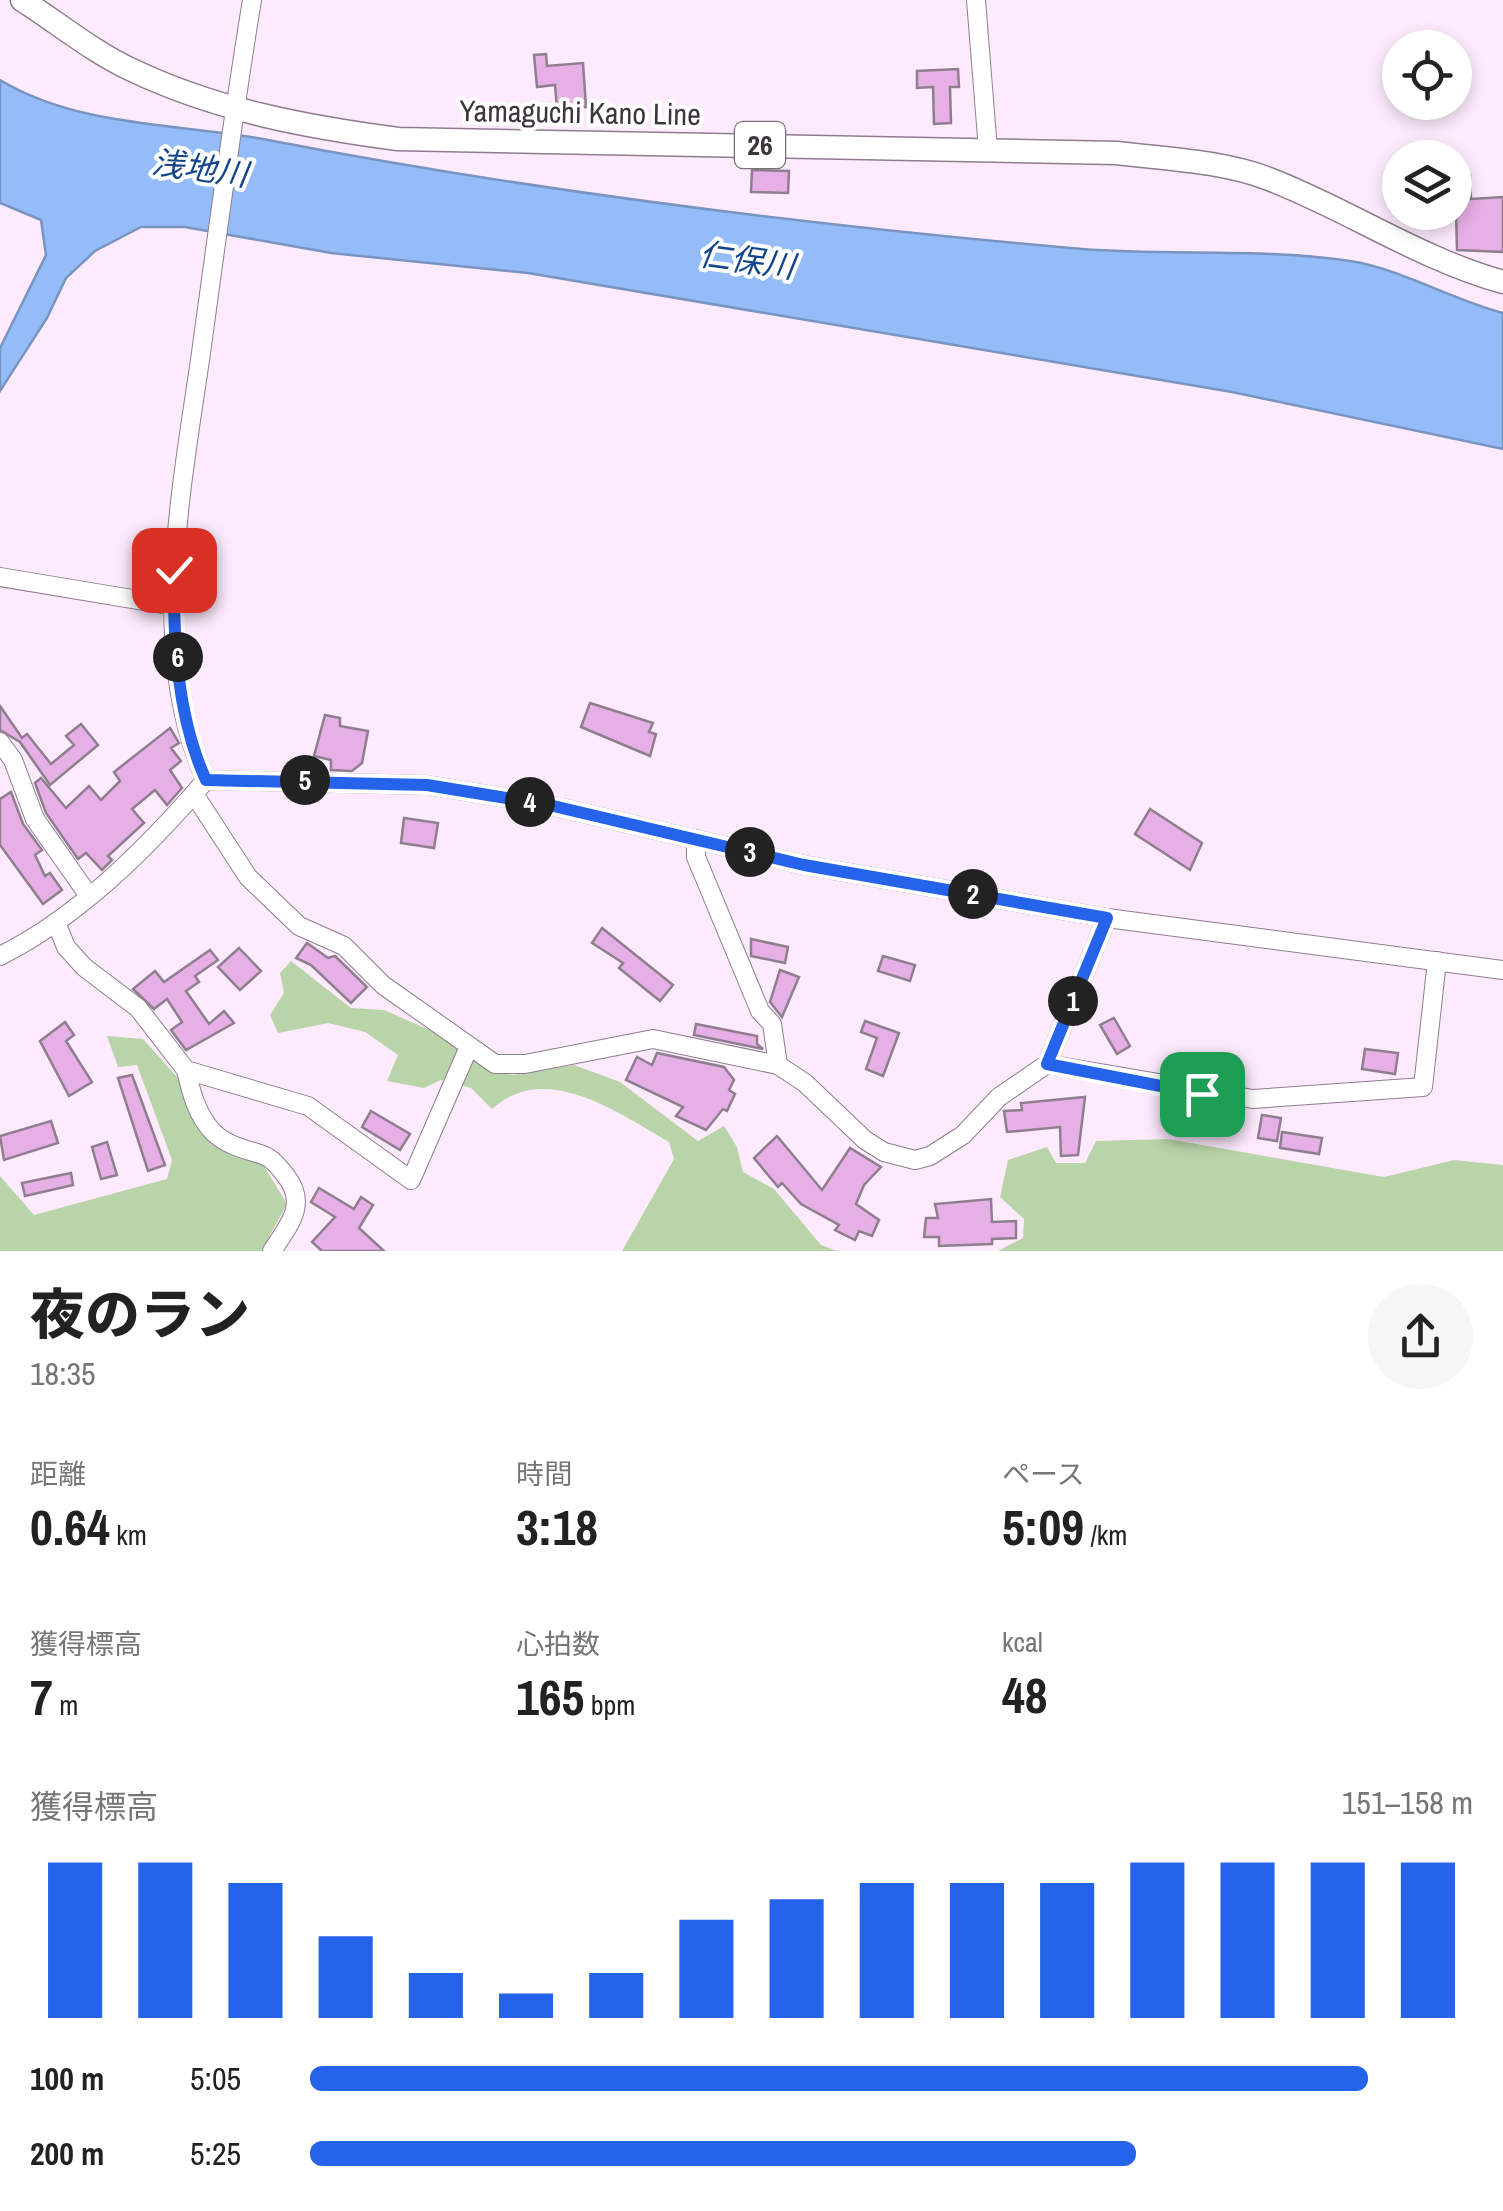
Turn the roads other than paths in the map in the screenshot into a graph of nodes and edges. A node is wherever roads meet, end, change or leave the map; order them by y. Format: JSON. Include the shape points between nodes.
{"nodes":[{"id":1,"x":22,"y":0,"type":"edge"},
{"id":2,"x":252,"y":0,"type":"edge"},
{"id":3,"x":976,"y":0,"type":"edge"},
{"id":4,"x":232,"y":118,"type":"junction"},
{"id":5,"x":988,"y":150,"type":"junction"},
{"id":6,"x":1503,"y":282,"type":"edge"},
{"id":7,"x":0,"y":577,"type":"edge"},
{"id":8,"x":174,"y":606,"type":"junction"},
{"id":9,"x":0,"y":742,"type":"edge"},
{"id":10,"x":200,"y":787,"type":"junction"},
{"id":11,"x":696,"y":839,"type":"junction"},
{"id":12,"x":89,"y":896,"type":"junction"},
{"id":13,"x":1107,"y":918,"type":"junction"},
{"id":14,"x":56,"y":922,"type":"junction"},
{"id":15,"x":0,"y":956,"type":"edge"},
{"id":16,"x":1438,"y":961,"type":"junction"},
{"id":17,"x":1503,"y":970,"type":"edge"},
{"id":18,"x":468,"y":1049,"type":"junction"},
{"id":19,"x":1047,"y":1064,"type":"junction"},
{"id":20,"x":778,"y":1065,"type":"junction"},
{"id":21,"x":186,"y":1070,"type":"junction"},
{"id":22,"x":272,"y":1251,"type":"edge"}],
"edges":[{"from":1,"to":4,"type":"main road","name":"Yamaguchi Kano Line","number":"26","via":[[131,70]]},
{"from":2,"to":4,"type":"street"},
{"from":3,"to":5,"type":"street"},
{"from":4,"to":5,"type":"main road","name":"Yamaguchi Kano Line","number":"26","via":[[398,138]]},
{"from":4,"to":8,"type":"street"},
{"from":5,"to":6,"type":"main road","name":"Yamaguchi Kano Line","number":"26","via":[[1117,152],[1266,178],[1424,254]]},
{"from":7,"to":8,"type":"street"},
{"from":8,"to":10,"type":"street"},
{"from":9,"to":12,"type":"street","via":[[14,760],[35,819]]},
{"from":10,"to":11,"type":"street","via":[[427,785]]},
{"from":10,"to":12,"type":"street"},
{"from":10,"to":18,"type":"street","via":[[248,876],[299,926],[344,946],[382,985]]},
{"from":11,"to":13,"type":"street","via":[[804,865]]},
{"from":11,"to":20,"type":"street","via":[[702,872],[760,1011],[772,1024]]},
{"from":12,"to":14,"type":"street"},
{"from":13,"to":16,"type":"street"},
{"from":13,"to":19,"type":"street"},
{"from":14,"to":15,"type":"street"},
{"from":14,"to":21,"type":"street","via":[[66,947],[138,1008]]},
{"from":16,"to":17,"type":"street"},
{"from":16,"to":19,"type":"street","via":[[1423,1087],[1253,1099]]},
{"from":18,"to":20,"type":"street","via":[[495,1064],[526,1064],[654,1039]]},
{"from":18,"to":21,"type":"street","via":[[412,1180],[308,1106]]},
{"from":19,"to":20,"type":"street","via":[[963,1134],[915,1160],[865,1140]]},
{"from":21,"to":22,"type":"street","via":[[212,1132],[268,1157],[293,1185],[299,1200],[293,1219]]}]}
